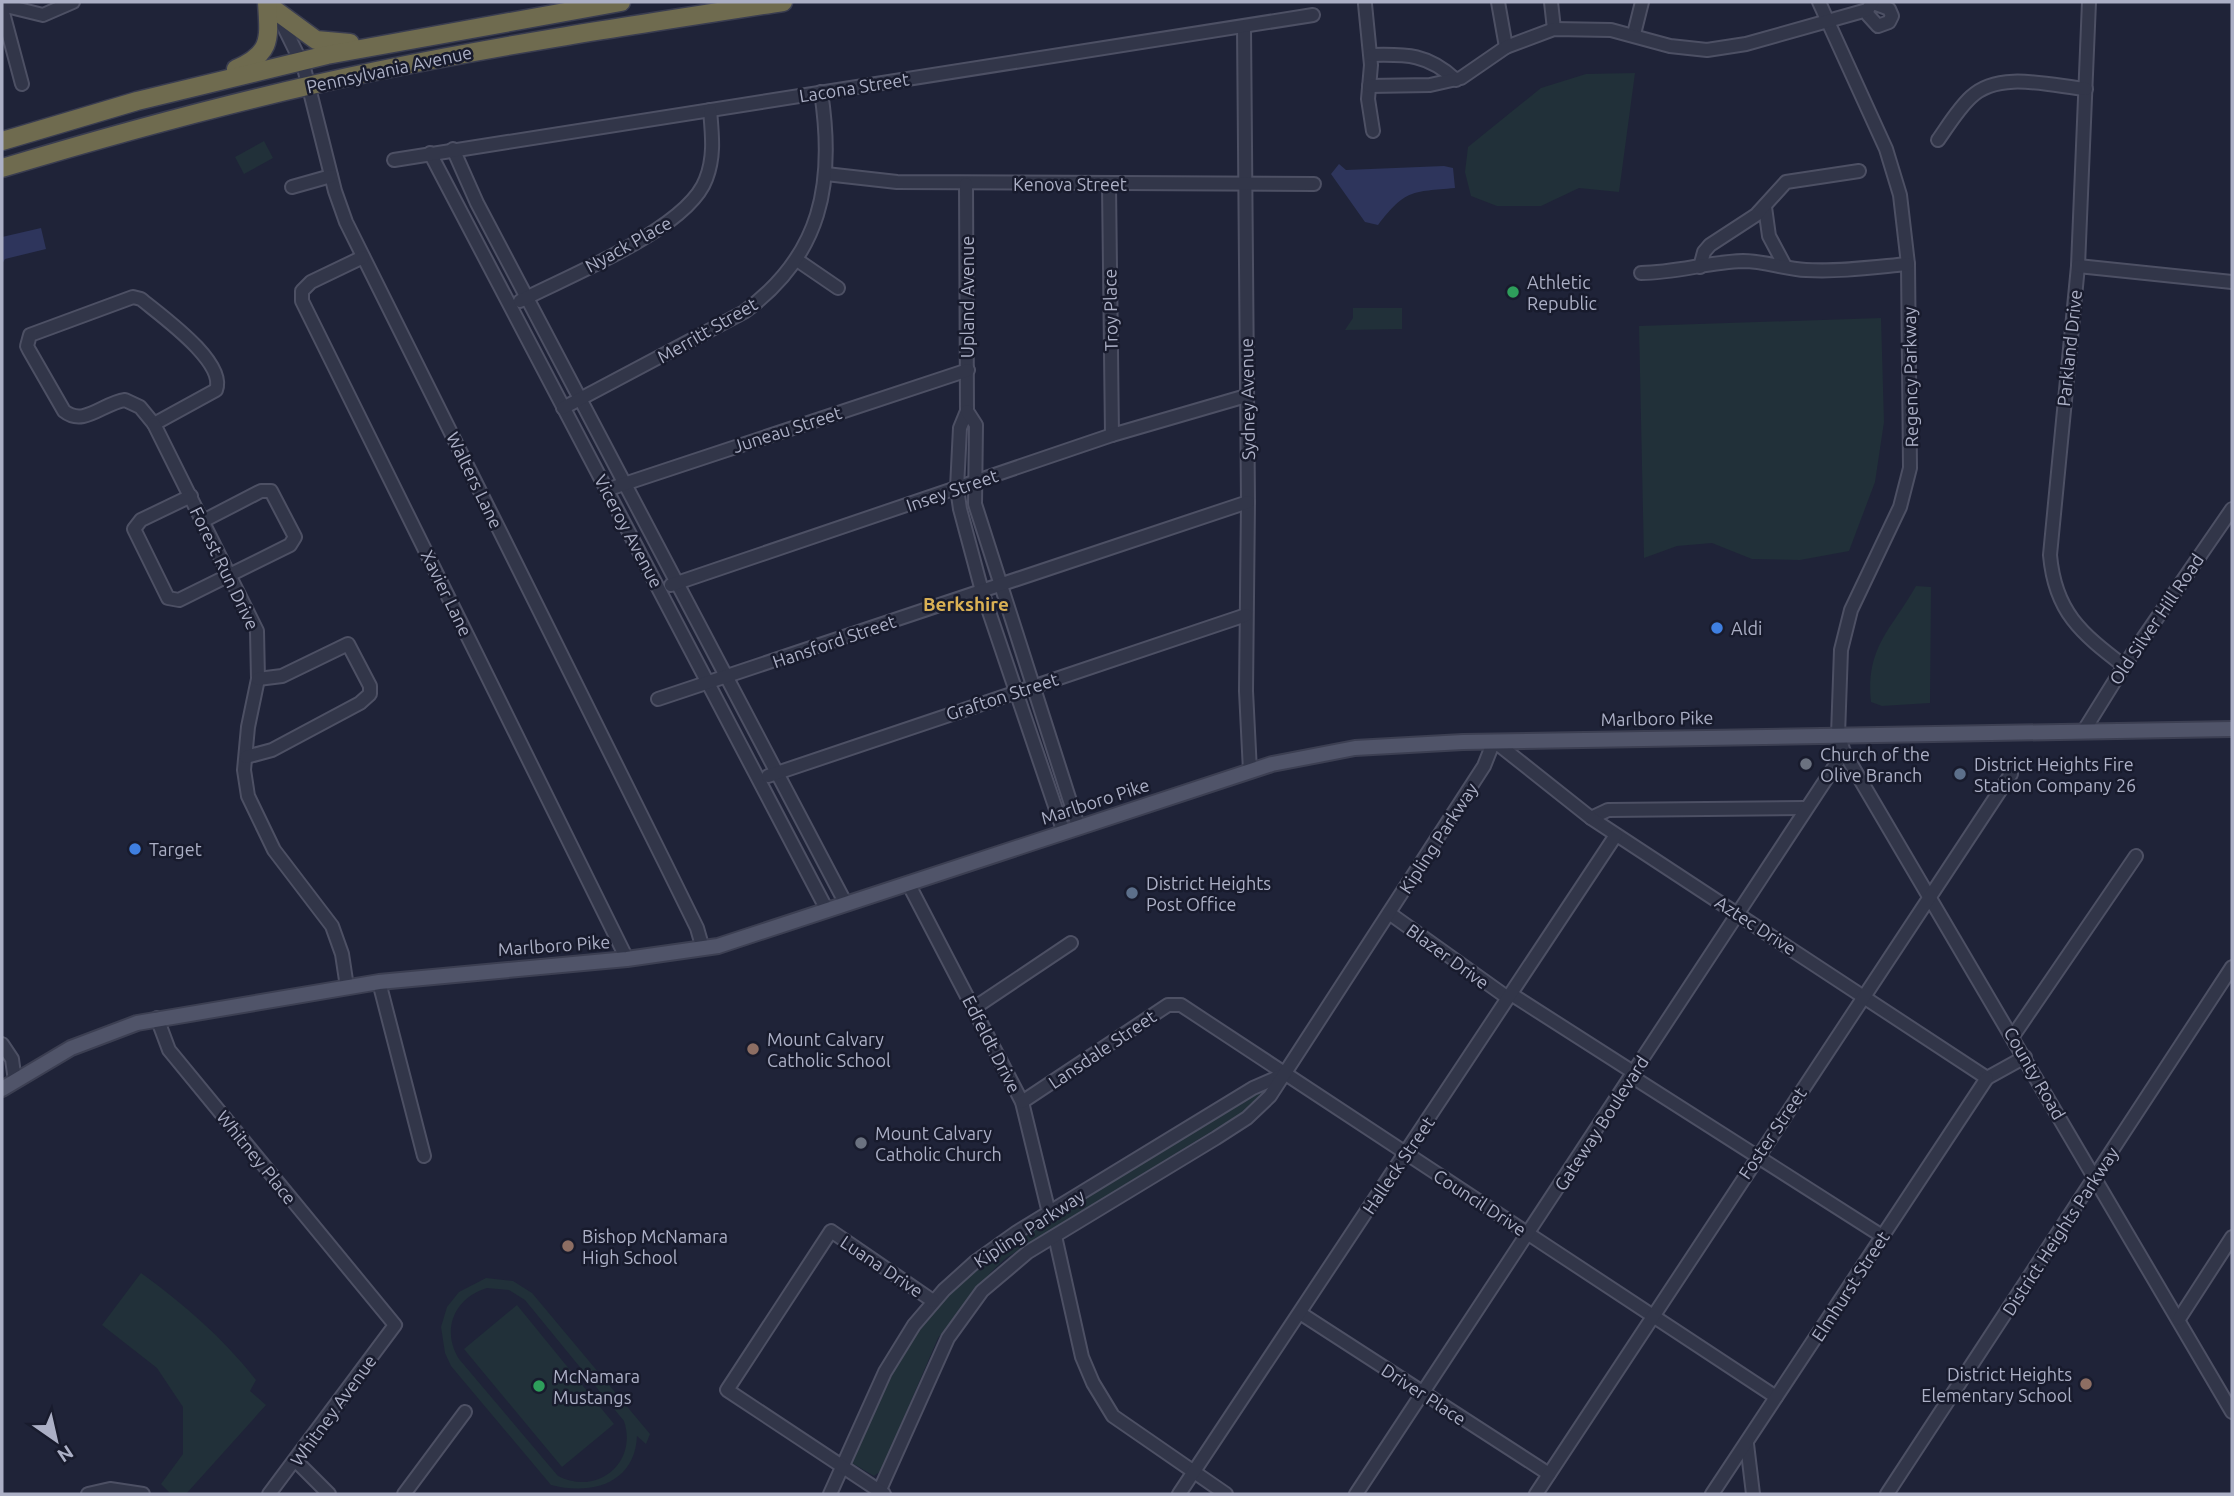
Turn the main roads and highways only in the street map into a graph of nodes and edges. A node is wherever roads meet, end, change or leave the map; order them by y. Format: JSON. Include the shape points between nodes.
{"nodes":[{"id":1,"x":621,"y":2,"type":"edge"},
{"id":2,"x":783,"y":2,"type":"edge"},
{"id":3,"x":271,"y":4,"type":"edge"},
{"id":4,"x":392,"y":42,"type":"junction"},
{"id":5,"x":188,"y":89,"type":"junction"},
{"id":6,"x":2,"y":141,"type":"edge"},
{"id":7,"x":2,"y":167,"type":"edge"},
{"id":8,"x":2232,"y":729,"type":"edge"},
{"id":9,"x":2,"y":1090,"type":"edge"}],
"edges":[{"from":1,"to":4,"type":"highway","name":"Pennsylvania Avenue"},
{"from":2,"to":7,"type":"highway","name":"Pennsylvania Avenue","via":[[474,52],[309,86]]},
{"from":3,"to":4,"type":"highway","via":[[304,34],[321,42]]},
{"from":3,"to":5,"type":"highway","via":[[269,34],[260,56]]},
{"from":4,"to":5,"type":"highway","name":"Pennsylvania Avenue"},
{"from":5,"to":6,"type":"highway","name":"Pennsylvania Avenue"},
{"from":8,"to":9,"type":"main road","name":"Marlboro Pike","via":[[1494,741],[1317,754],[1063,830],[909,885],[703,948],[379,982],[157,1018],[92,1038]]}]}
